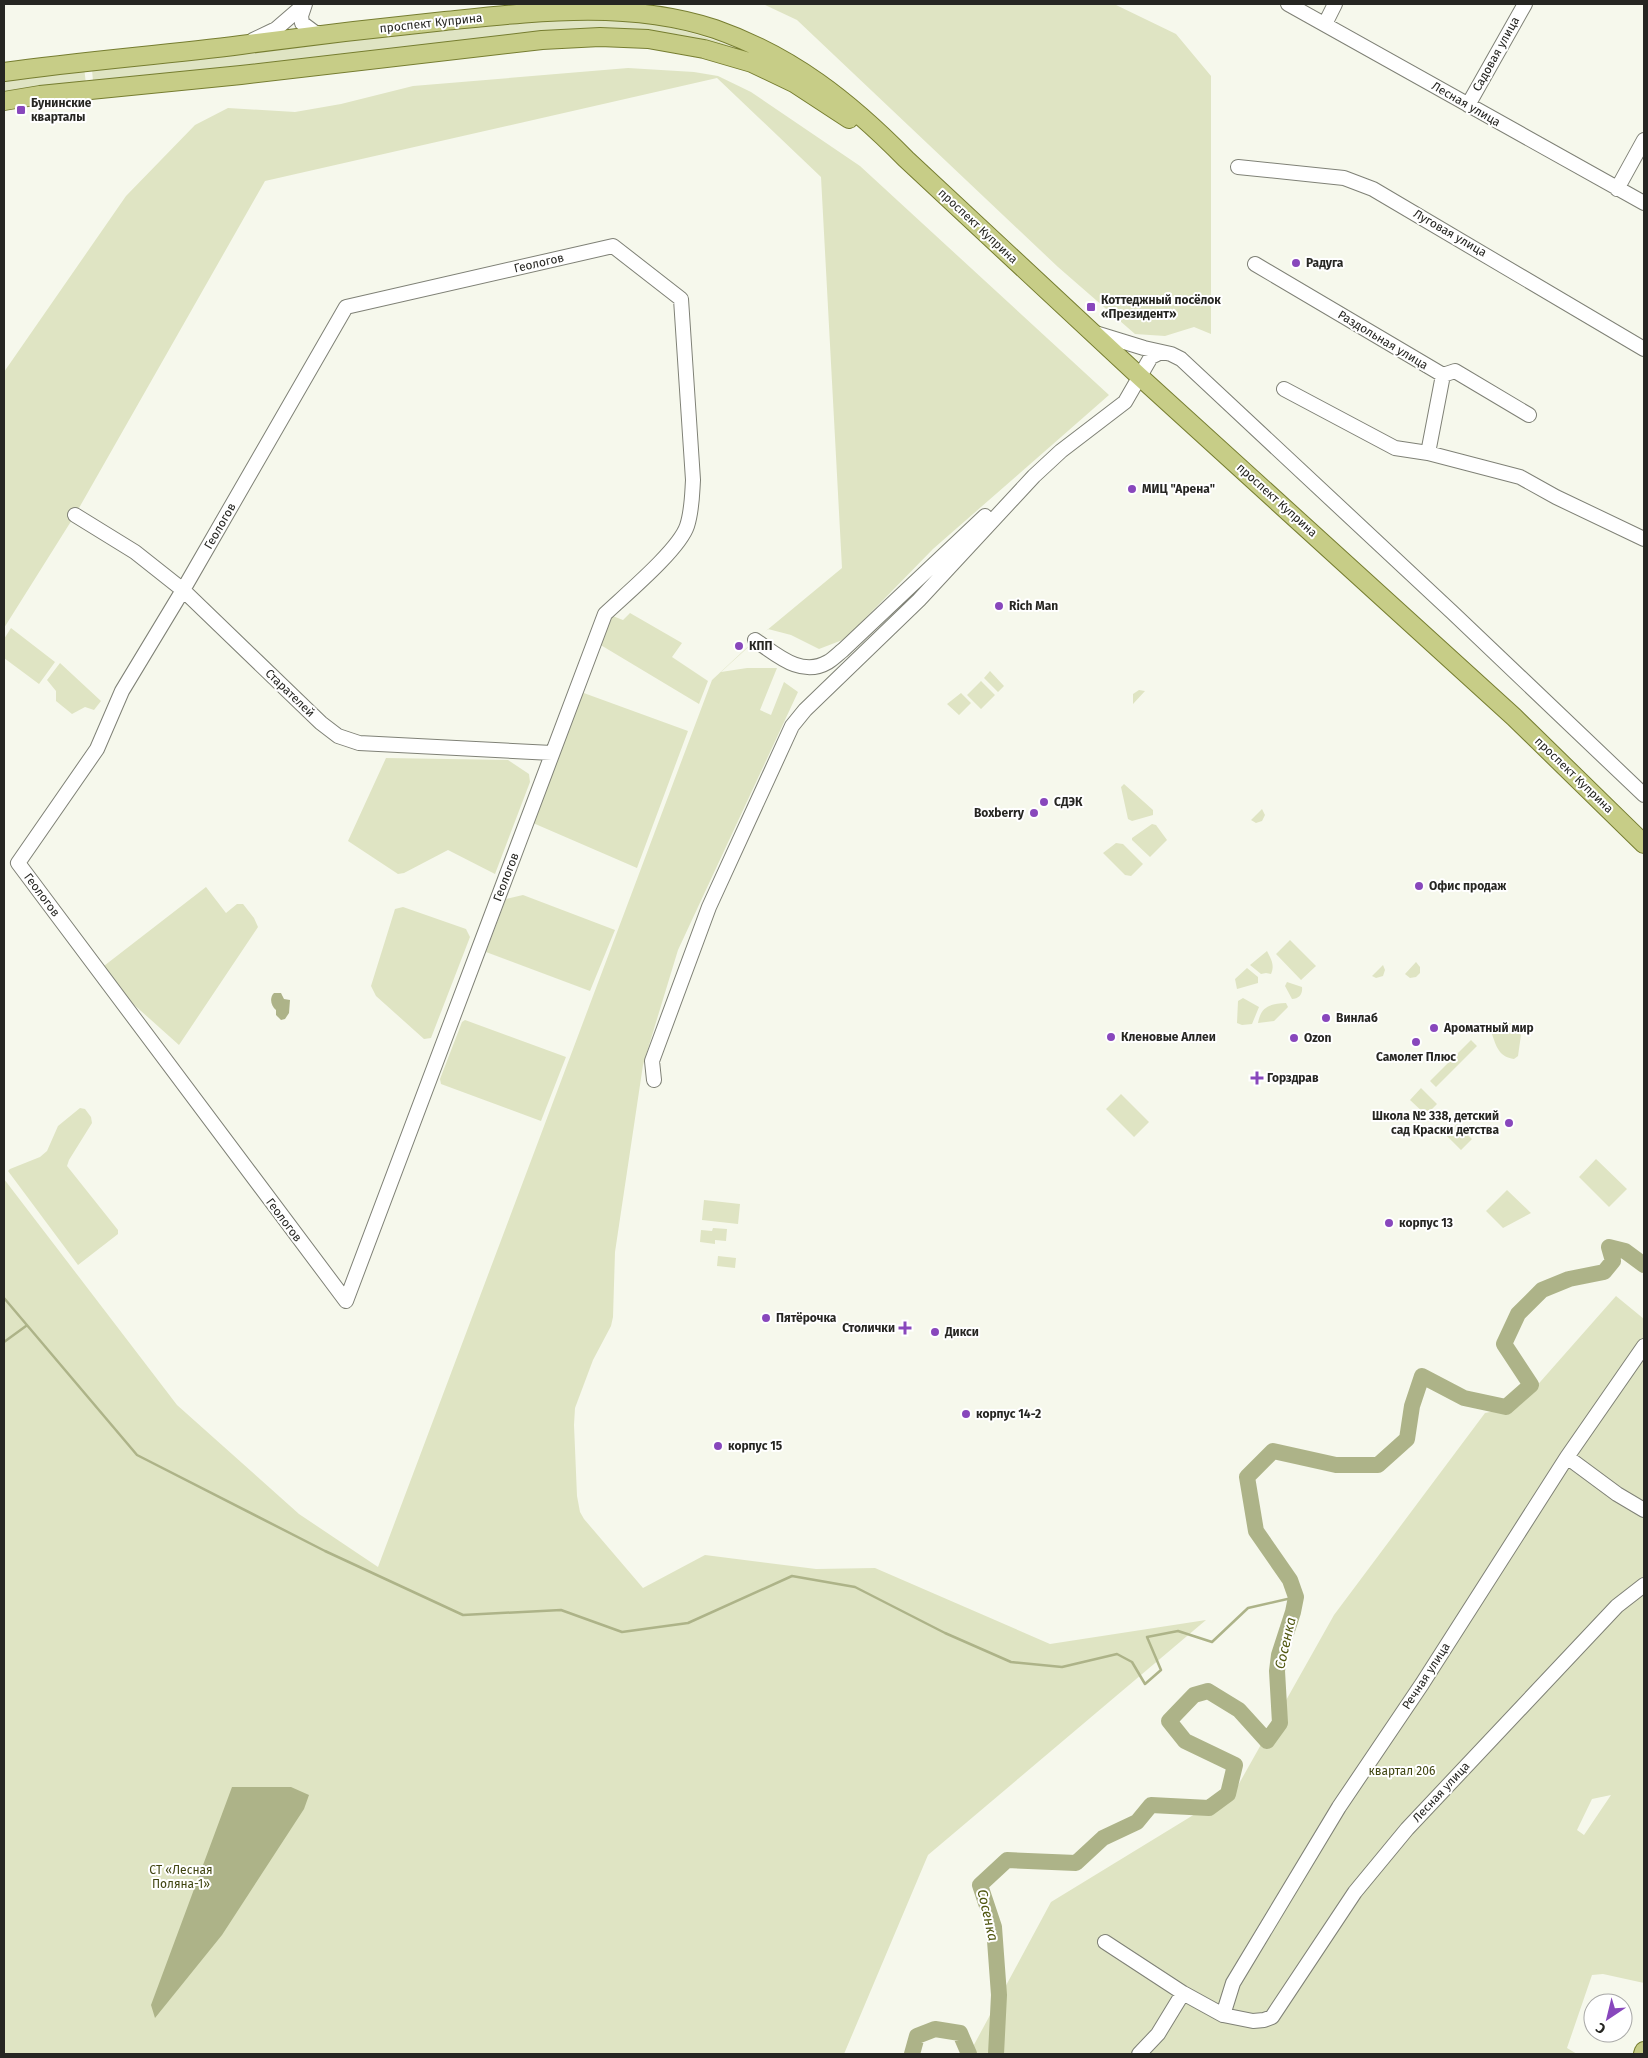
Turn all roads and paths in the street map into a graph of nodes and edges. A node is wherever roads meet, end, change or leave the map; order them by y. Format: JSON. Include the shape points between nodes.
{"nodes":[{"id":1,"x":1288,"y":4,"type":"edge"},
{"id":2,"x":1335,"y":4,"type":"edge"},
{"id":3,"x":1525,"y":4,"type":"edge"},
{"id":4,"x":1325,"y":24,"type":"junction"},
{"id":5,"x":324,"y":34,"type":"junction"},
{"id":6,"x":238,"y":45,"type":"junction"},
{"id":7,"x":4,"y":72,"type":"edge"},
{"id":8,"x":4,"y":101,"type":"edge"},
{"id":9,"x":1468,"y":105,"type":"junction"},
{"id":10,"x":1644,"y":140,"type":"edge"},
{"id":11,"x":906,"y":159,"type":"junction"},
{"id":12,"x":1238,"y":167,"type":"dead end"},
{"id":13,"x":1617,"y":189,"type":"junction"},
{"id":14,"x":1644,"y":203,"type":"edge"},
{"id":15,"x":1255,"y":264,"type":"dead end"},
{"id":16,"x":1092,"y":332,"type":"junction"},
{"id":17,"x":1644,"y":349,"type":"edge"},
{"id":18,"x":1161,"y":352,"type":"junction"},
{"id":19,"x":1443,"y":375,"type":"junction"},
{"id":20,"x":1139,"y":376,"type":"junction"},
{"id":21,"x":1284,"y":389,"type":"dead end"},
{"id":22,"x":1528,"y":415,"type":"dead end"},
{"id":23,"x":1428,"y":453,"type":"junction"},
{"id":24,"x":1004,"y":509,"type":"junction"},
{"id":25,"x":75,"y":515,"type":"dead end"},
{"id":26,"x":1644,"y":539,"type":"edge"},
{"id":27,"x":183,"y":590,"type":"junction"},
{"id":28,"x":755,"y":640,"type":"dead end"},
{"id":29,"x":552,"y":754,"type":"junction"},
{"id":30,"x":1644,"y":795,"type":"edge"},
{"id":31,"x":1644,"y":844,"type":"edge"},
{"id":32,"x":654,"y":1080,"type":"dead end"},
{"id":33,"x":1644,"y":1346,"type":"edge"},
{"id":34,"x":1567,"y":1457,"type":"junction"},
{"id":35,"x":1644,"y":1510,"type":"edge"},
{"id":36,"x":1644,"y":1585,"type":"edge"},
{"id":37,"x":1105,"y":1942,"type":"dead end"},
{"id":38,"x":1183,"y":1993,"type":"junction"},
{"id":39,"x":1223,"y":2015,"type":"junction"},
{"id":40,"x":1139,"y":2054,"type":"edge"}],
"edges":[{"from":1,"to":4,"type":"street","name":"Лесная улица"},
{"from":2,"to":4,"type":"street"},
{"from":3,"to":9,"type":"street","name":"Садовая улица"},
{"from":4,"to":9,"type":"street","name":"Лесная улица"},
{"from":5,"to":6,"type":"main road","name":"проспект Куприна"},
{"from":5,"to":6,"type":"street","via":[[314,32],[302,22],[305,4],[276,29]]},
{"from":5,"to":11,"type":"main road","name":"проспект Куприна","via":[[551,10],[656,14],[713,28],[762,48],[803,70],[874,126]]},
{"from":6,"to":7,"type":"main road","name":"проспект Куприна"},
{"from":8,"to":11,"type":"main road","name":"проспект Куприна","via":[[542,40],[648,39],[712,51],[752,63],[794,83]]},
{"from":9,"to":13,"type":"street","name":"Лесная улица"},
{"from":10,"to":13,"type":"street"},
{"from":11,"to":16,"type":"main road","name":"проспект Куприна"},
{"from":12,"to":17,"type":"street","name":"Луговая улица","via":[[1344,178],[1373,188]]},
{"from":13,"to":14,"type":"street","name":"Лесная улица"},
{"from":15,"to":19,"type":"street","name":"Раздольная улица"},
{"from":16,"to":18,"type":"street"},
{"from":16,"to":20,"type":"main road","name":"проспект Куприна"},
{"from":18,"to":20,"type":"street","via":[[1150,357]]},
{"from":18,"to":30,"type":"street","via":[[1189,366]]},
{"from":19,"to":22,"type":"street","via":[[1456,371]]},
{"from":19,"to":23,"type":"street","name":"Раздольная улица"},
{"from":20,"to":24,"type":"street","via":[[1124,402],[1061,451]]},
{"from":20,"to":31,"type":"main road","name":"проспект Куприна","via":[[1514,717]]},
{"from":21,"to":23,"type":"street","via":[[1395,448]]},
{"from":23,"to":26,"type":"street","via":[[1520,477]]},
{"from":24,"to":28,"type":"street","via":[[998,504],[827,663],[810,668],[798,666]]},
{"from":24,"to":32,"type":"street","via":[[792,726],[709,907],[652,1061]]},
{"from":25,"to":27,"type":"street","name":"Старателей","via":[[135,552]]},
{"from":27,"to":29,"type":"street","name":"Старателей","via":[[338,736],[359,743]]},
{"from":27,"to":29,"type":"street","name":"Геологов","via":[[346,307],[613,246],[681,299],[693,480],[692,509],[686,528],[674,547],[605,614]]},
{"from":27,"to":29,"type":"street","name":"Геологов","via":[[116,702],[97,749],[18,863],[346,1301]]},
{"from":33,"to":34,"type":"street","name":"Речная улица"},
{"from":34,"to":35,"type":"street"},
{"from":34,"to":39,"type":"street","name":"Речная улица","via":[[1334,1816],[1233,1983]]},
{"from":36,"to":39,"type":"street","name":"Лесная улица","via":[[1616,1606],[1407,1830],[1355,1892],[1272,2017],[1253,2020]]},
{"from":37,"to":38,"type":"street"},
{"from":38,"to":39,"type":"street"},
{"from":38,"to":40,"type":"street","via":[[1158,2034]]}]}
